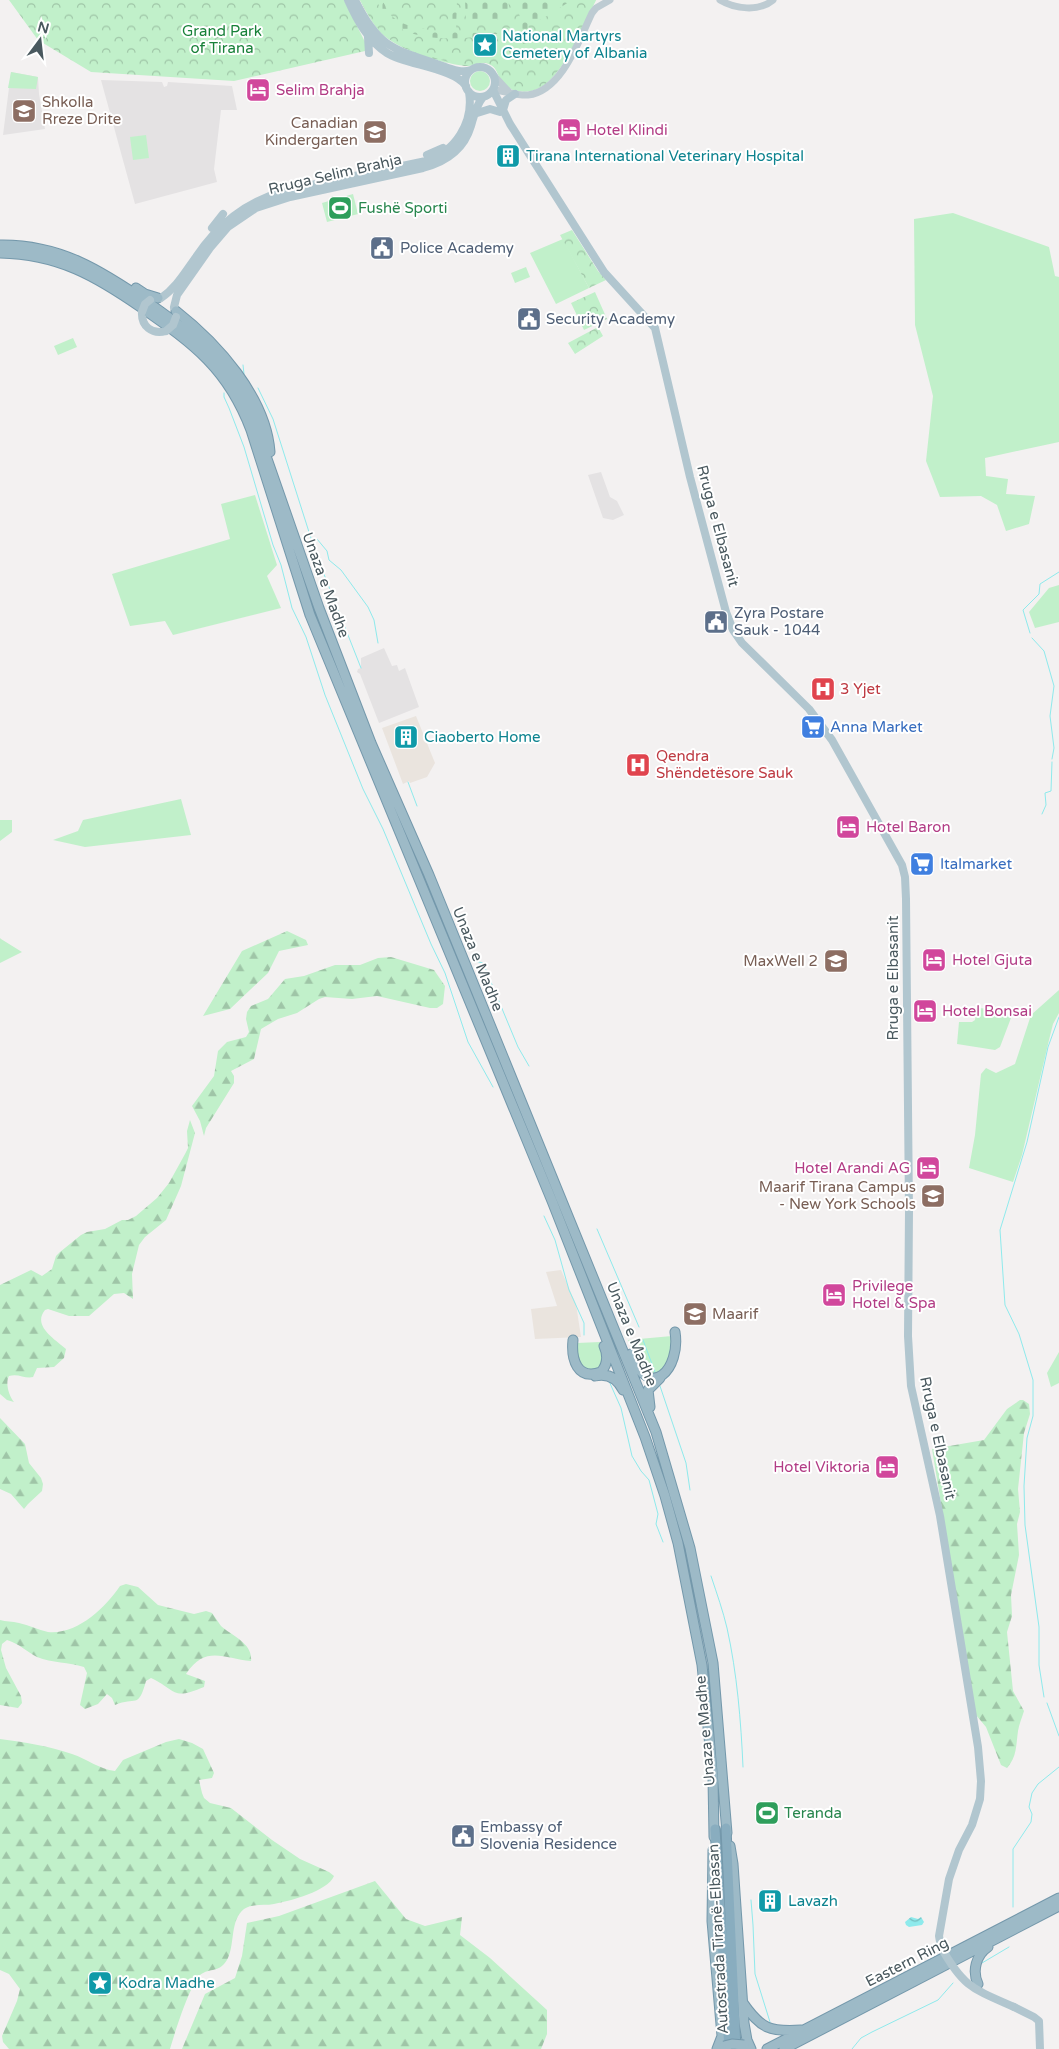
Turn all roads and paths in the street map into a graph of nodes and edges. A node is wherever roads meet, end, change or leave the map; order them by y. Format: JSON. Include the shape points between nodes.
{"nodes":[{"id":1,"x":348,"y":0,"type":"edge"},
{"id":2,"x":355,"y":0,"type":"edge"},
{"id":3,"x":610,"y":0,"type":"edge"},
{"id":4,"x":720,"y":0,"type":"edge"},
{"id":5,"x":773,"y":0,"type":"edge"},
{"id":6,"x":368,"y":35,"type":"junction"},
{"id":7,"x":370,"y":53,"type":"dead end"},
{"id":8,"x":471,"y":70,"type":"junction"},
{"id":9,"x":495,"y":77,"type":"junction"},
{"id":10,"x":467,"y":89,"type":"junction"},
{"id":11,"x":493,"y":90,"type":"junction"},
{"id":12,"x":512,"y":93,"type":"junction"},
{"id":13,"x":484,"y":97,"type":"junction"},
{"id":14,"x":503,"y":113,"type":"junction"},
{"id":15,"x":474,"y":114,"type":"junction"},
{"id":16,"x":460,"y":135,"type":"junction"},
{"id":17,"x":427,"y":154,"type":"dead end"},
{"id":18,"x":223,"y":214,"type":"dead end"},
{"id":19,"x":1,"y":247,"type":"edge"},
{"id":20,"x":202,"y":248,"type":"junction"},
{"id":21,"x":45,"y":258,"type":"junction"},
{"id":22,"x":156,"y":299,"type":"junction"},
{"id":23,"x":175,"y":312,"type":"junction"},
{"id":24,"x":142,"y":313,"type":"junction"},
{"id":25,"x":164,"y":331,"type":"junction"},
{"id":26,"x":254,"y":442,"type":"junction"},
{"id":27,"x":270,"y":464,"type":"junction"},
{"id":28,"x":592,"y":1271,"type":"junction"},
{"id":29,"x":582,"y":1274,"type":"junction"},
{"id":30,"x":656,"y":1432,"type":"junction"},
{"id":31,"x":646,"y":1437,"type":"junction"},
{"id":32,"x":726,"y":1828,"type":"junction"},
{"id":33,"x":715,"y":1829,"type":"joint"},
{"id":34,"x":1059,"y":1898,"type":"edge"},
{"id":35,"x":1059,"y":1906,"type":"edge"},
{"id":36,"x":1044,"y":1914,"type":"junction"},
{"id":37,"x":978,"y":1984,"type":"dead end"},
{"id":38,"x":742,"y":2002,"type":"junction"},
{"id":39,"x":804,"y":2030,"type":"junction"},
{"id":40,"x":722,"y":2048,"type":"edge"},
{"id":41,"x":746,"y":2048,"type":"edge"},
{"id":42,"x":766,"y":2049,"type":"edge"},
{"id":43,"x":784,"y":2049,"type":"edge"},
{"id":44,"x":1040,"y":2049,"type":"edge"}],
"edges":[{"from":1,"to":6,"type":"main road"},
{"from":2,"to":8,"type":"main road","via":[[372,30],[393,49],[456,70]]},
{"from":3,"to":12,"type":"main road","via":[[592,13],[567,63],[554,81],[527,95]]},
{"from":4,"to":5,"type":"main road","via":[[744,8]]},
{"from":6,"to":7,"type":"main road"},
{"from":6,"to":10,"type":"main road","via":[[389,54],[454,76]]},
{"from":8,"to":9,"type":"main road","via":[[485,67]]},
{"from":8,"to":10,"type":"main road","via":[[466,78]]},
{"from":9,"to":11,"type":"main road"},
{"from":9,"to":12,"type":"main road"},
{"from":10,"to":13,"type":"main road","via":[[475,96]]},
{"from":10,"to":16,"type":"main road","name":"Rruga Selim Brahja","via":[[469,110]]},
{"from":11,"to":12,"type":"main road"},
{"from":11,"to":13,"type":"main road"},
{"from":11,"to":14,"type":"main road","name":"Rruga e Elbasanit"},
{"from":12,"to":14,"type":"main road","via":[[506,100]]},
{"from":13,"to":14,"type":"main road","name":"Rruga e Elbasanit"},
{"from":13,"to":15,"type":"main road","name":"Rruga Selim Brahja"},
{"from":14,"to":15,"type":"main road","via":[[492,108]]},
{"from":14,"to":44,"type":"main road","name":"Rruga e Elbasanit","bridge":true,"via":[[604,272],[655,328],[690,477],[733,630],[825,728],[904,872],[910,1386],[940,1516],[981,1781],[978,1808],[949,1879],[940,1944],[956,1973],[967,1984],[1039,2021]]},
{"from":15,"to":23,"type":"main road","name":"Rruga Selim Brahja","via":[[468,135],[459,149],[439,163],[274,201],[240,218],[210,248],[177,295]]},
{"from":16,"to":17,"type":"main road","via":[[438,151]]},
{"from":16,"to":20,"type":"main road","name":"Rruga Selim Brahja","via":[[436,158],[267,196],[231,216]]},
{"from":18,"to":20,"type":"main road","via":[[207,234]]},
{"from":19,"to":21,"type":"highway","name":"Unaza e Madhe"},
{"from":19,"to":22,"type":"highway","via":[[24,243],[81,256]]},
{"from":19,"to":27,"type":"highway","name":"Unaza e Madhe","via":[[43,249],[86,264],[110,277],[195,337],[221,363],[240,389]]},
{"from":20,"to":22,"type":"main road","name":"Rruga Selim Brahja","via":[[176,285]]},
{"from":21,"to":24,"type":"highway","via":[[108,290]]},
{"from":21,"to":26,"type":"highway","name":"Unaza e Madhe","via":[[106,283],[198,349],[233,392]]},
{"from":22,"to":23,"type":"main road","via":[[169,301]]},
{"from":22,"to":24,"type":"main road","bridge":true,"via":[[145,304]]},
{"from":23,"to":25,"type":"main road","bridge":true,"via":[[172,326]]},
{"from":23,"to":27,"type":"highway","via":[[219,351],[245,386],[268,438]]},
{"from":24,"to":25,"type":"main road","via":[[148,328],[154,332]]},
{"from":25,"to":26,"type":"highway","via":[[184,342],[206,362],[221,381]]},
{"from":26,"to":29,"type":"highway","name":"Unaza e Madhe","via":[[310,615]]},
{"from":27,"to":28,"type":"highway","name":"Unaza e Madhe","via":[[316,602],[371,743],[429,875]]},
{"from":28,"to":30,"type":"highway","name":"Unaza e Madhe"},
{"from":28,"to":30,"type":"highway","via":[[602,1286],[641,1374],[654,1378],[667,1370],[676,1350],[677,1332],[677,1354],[670,1370],[648,1390]]},
{"from":29,"to":31,"type":"highway","name":"Unaza e Madhe"},
{"from":29,"to":31,"type":"highway","via":[[583,1291],[606,1351],[607,1362],[603,1370],[588,1374],[576,1366],[570,1341],[571,1362],[577,1372],[588,1377],[606,1375],[618,1382]]},
{"from":30,"to":32,"type":"highway","name":"Unaza e Madhe","via":[[690,1548],[713,1664]]},
{"from":31,"to":33,"type":"highway","name":"Unaza e Madhe","via":[[676,1534],[702,1665]]},
{"from":32,"to":38,"type":"highway","name":"Unaza e Madhe","via":[[733,1864]]},
{"from":32,"to":41,"type":"highway","name":"Autostrada Tiranë-Elbasan"},
{"from":33,"to":40,"type":"highway","name":"Autostrada Tiranë-Elbasan"},
{"from":34,"to":39,"type":"highway","name":"Eastern Ring"},
{"from":35,"to":36,"type":"highway","name":"Eastern Ring"},
{"from":36,"to":37,"type":"highway","via":[[980,1956],[975,1974]]},
{"from":36,"to":43,"type":"highway","name":"Eastern Ring"},
{"from":38,"to":39,"type":"highway","via":[[764,2026],[780,2032]]},
{"from":38,"to":41,"type":"highway","name":"Unaza e Madhe"},
{"from":39,"to":42,"type":"highway","name":"Eastern Ring"},
{"from":40,"to":41,"type":"highway","bridge":true,"via":[[732,2044]]}]}
